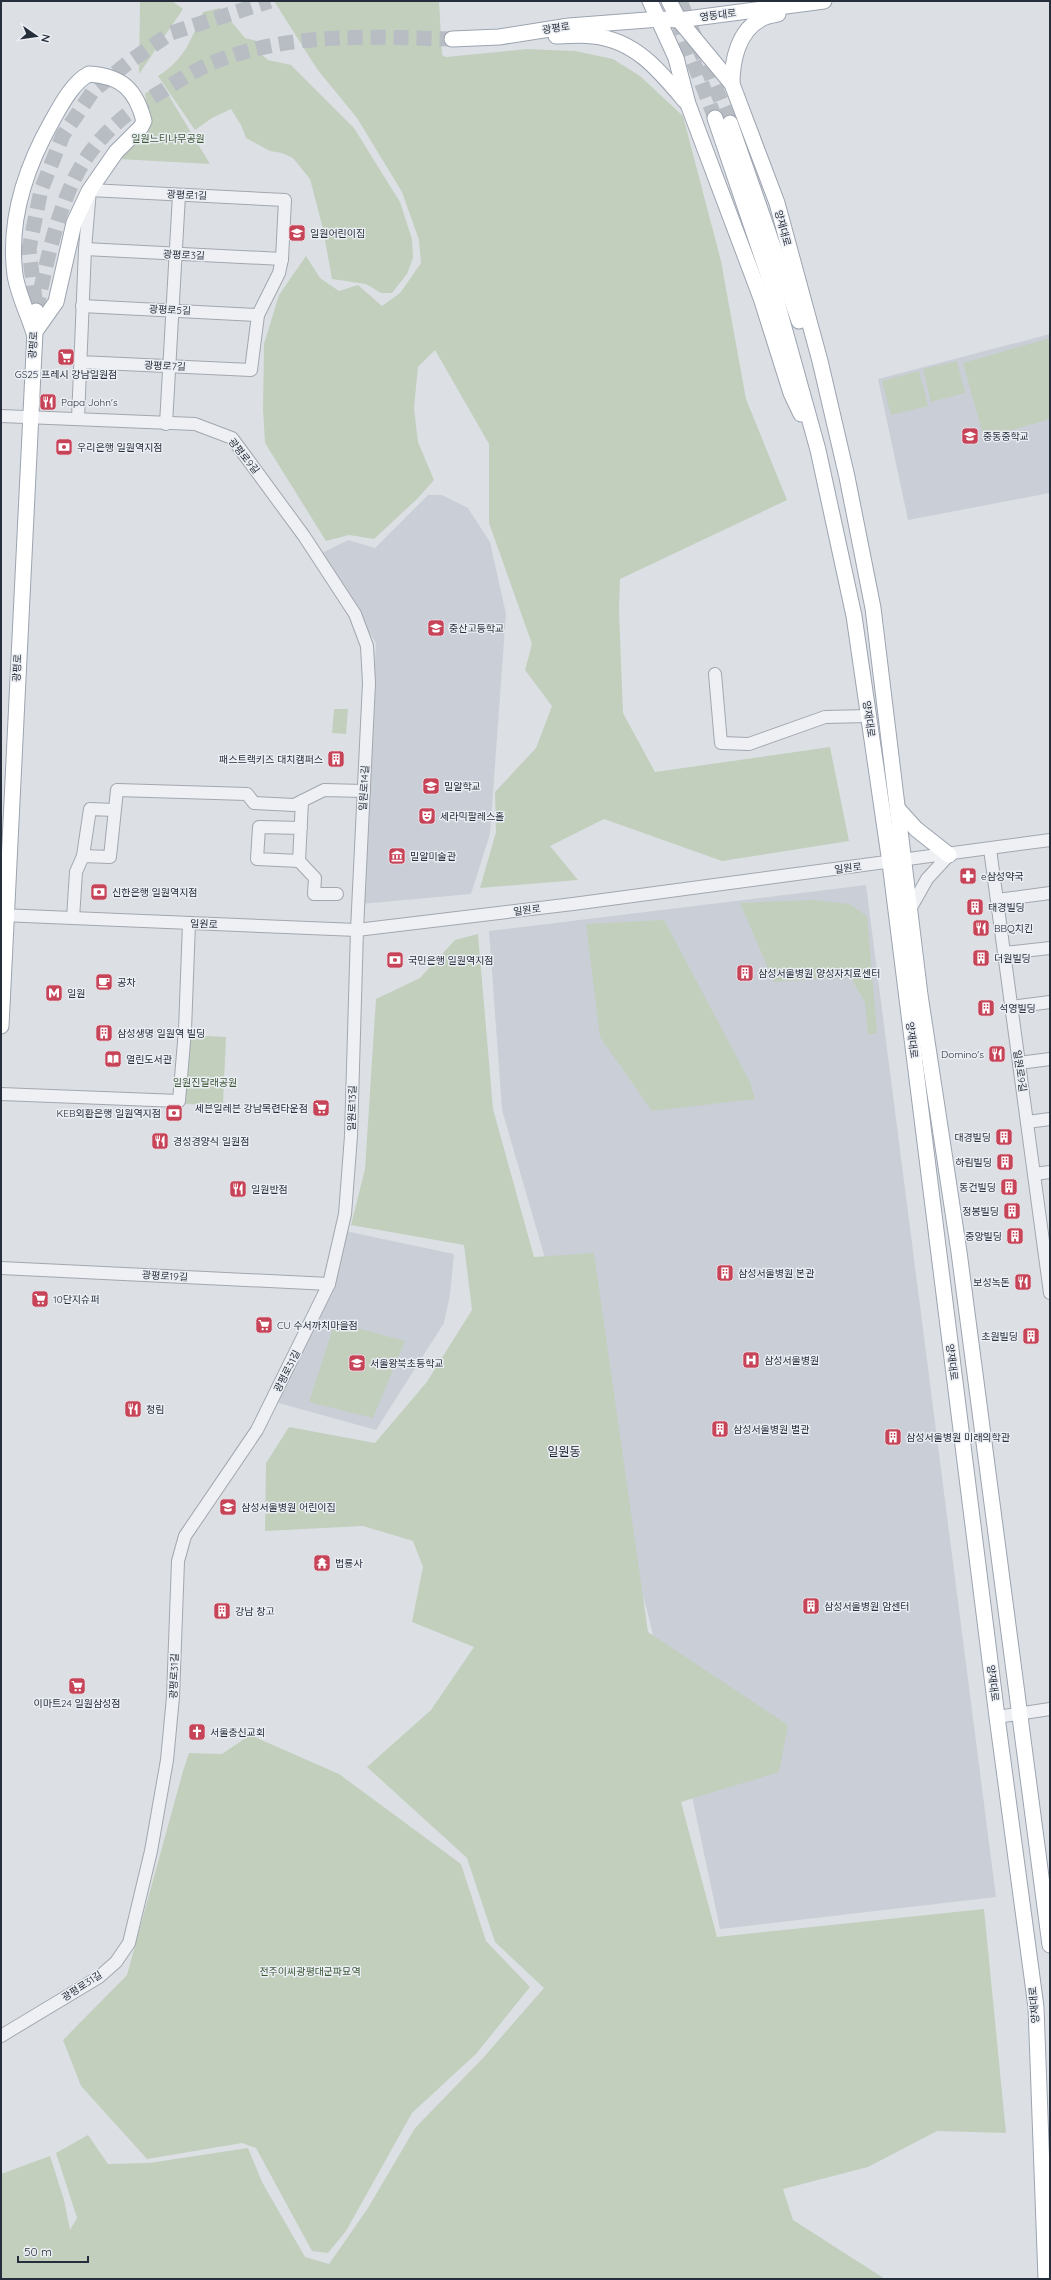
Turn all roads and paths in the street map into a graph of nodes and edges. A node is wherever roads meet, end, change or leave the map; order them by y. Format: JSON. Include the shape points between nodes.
{"nodes":[{"id":1,"x":650,"y":1,"type":"edge"},
{"id":2,"x":668,"y":1,"type":"edge"},
{"id":3,"x":820,"y":2,"type":"edge"},
{"id":4,"x":660,"y":19,"type":"junction"},
{"id":5,"x":679,"y":20,"type":"junction"},
{"id":6,"x":499,"y":37,"type":"junction"},
{"id":7,"x":452,"y":39,"type":"tunnel mouth"},
{"id":8,"x":732,"y":84,"type":"junction"},
{"id":9,"x":688,"y":104,"type":"junction"},
{"id":10,"x":715,"y":118,"type":"tunnel mouth"},
{"id":11,"x":730,"y":122,"type":"tunnel mouth"},
{"id":12,"x":178,"y":195,"type":"junction"},
{"id":13,"x":85,"y":249,"type":"junction"},
{"id":14,"x":175,"y":254,"type":"junction"},
{"id":15,"x":282,"y":259,"type":"junction"},
{"id":16,"x":82,"y":306,"type":"junction"},
{"id":17,"x":172,"y":310,"type":"junction"},
{"id":18,"x":36,"y":311,"type":"tunnel mouth"},
{"id":19,"x":258,"y":315,"type":"junction"},
{"id":20,"x":34,"y":333,"type":"junction"},
{"id":21,"x":80,"y":362,"type":"junction"},
{"id":22,"x":169,"y":367,"type":"junction"},
{"id":23,"x":1,"y":416,"type":"edge"},
{"id":24,"x":29,"y":417,"type":"junction"},
{"id":25,"x":78,"y":419,"type":"junction"},
{"id":26,"x":166,"y":424,"type":"junction"},
{"id":27,"x":818,"y":450,"type":"junction"},
{"id":28,"x":847,"y":477,"type":"junction"},
{"id":29,"x":367,"y":646,"type":"joint"},
{"id":30,"x":715,"y":674,"type":"dead end"},
{"id":31,"x":868,"y":716,"type":"junction"},
{"id":32,"x":364,"y":791,"type":"junction"},
{"id":33,"x":302,"y":801,"type":"junction"},
{"id":34,"x":897,"y":808,"type":"junction"},
{"id":35,"x":114,"y":810,"type":"junction"},
{"id":36,"x":301,"y":828,"type":"junction"},
{"id":37,"x":1050,"y":840,"type":"edge"},
{"id":38,"x":990,"y":849,"type":"junction"},
{"id":39,"x":949,"y":854,"type":"junction"},
{"id":40,"x":83,"y":856,"type":"junction"},
{"id":41,"x":300,"y":861,"type":"junction"},
{"id":42,"x":896,"y":862,"type":"junction"},
{"id":43,"x":1050,"y":893,"type":"edge"},
{"id":44,"x":337,"y":894,"type":"dead end"},
{"id":45,"x":997,"y":900,"type":"junction"},
{"id":46,"x":909,"y":911,"type":"junction"},
{"id":47,"x":4,"y":915,"type":"edge"},
{"id":48,"x":73,"y":918,"type":"junction"},
{"id":49,"x":189,"y":923,"type":"junction"},
{"id":50,"x":357,"y":930,"type":"junction"},
{"id":51,"x":1050,"y":948,"type":"edge"},
{"id":52,"x":1004,"y":954,"type":"junction"},
{"id":53,"x":1050,"y":1002,"type":"edge"},
{"id":54,"x":1011,"y":1007,"type":"junction"},
{"id":55,"x":1,"y":1026,"type":"edge"},
{"id":56,"x":1050,"y":1059,"type":"edge"},
{"id":57,"x":1019,"y":1063,"type":"junction"},
{"id":58,"x":1,"y":1094,"type":"edge"},
{"id":59,"x":1050,"y":1119,"type":"edge"},
{"id":60,"x":1027,"y":1122,"type":"junction"},
{"id":61,"x":1050,"y":1172,"type":"edge"},
{"id":62,"x":1034,"y":1174,"type":"junction"},
{"id":63,"x":1046,"y":1232,"type":"edge"},
{"id":64,"x":1,"y":1268,"type":"edge"},
{"id":65,"x":328,"y":1284,"type":"junction"},
{"id":66,"x":1050,"y":1288,"type":"edge"},
{"id":67,"x":1050,"y":1709,"type":"edge"},
{"id":68,"x":1019,"y":1714,"type":"junction"},
{"id":69,"x":997,"y":1717,"type":"junction"},
{"id":70,"x":1050,"y":1945,"type":"edge"},
{"id":71,"x":1,"y":2036,"type":"edge"},
{"id":72,"x":1046,"y":2279,"type":"edge"}],
"edges":[{"from":1,"to":4,"type":"main road","name":"양재대로"},
{"from":2,"to":5,"type":"main road","name":"양재대로"},
{"from":3,"to":5,"type":"main road","name":"영동대로"},
{"from":3,"to":8,"type":"main road","via":[[761,19],[752,26],[737,50],[732,66]]},
{"from":4,"to":5,"type":"main road","name":"영동대로"},
{"from":4,"to":6,"type":"main road","name":"광평로","via":[[569,26]]},
{"from":4,"to":9,"type":"main road","name":"양재대로","via":[[676,58]]},
{"from":5,"to":8,"type":"main road","name":"양재대로"},
{"from":6,"to":7,"type":"main road","name":"광평로"},
{"from":6,"to":9,"type":"main road","via":[[591,35],[611,40],[648,59]]},
{"from":8,"to":28,"type":"main road","name":"양재대로","via":[[777,203],[820,361]]},
{"from":9,"to":27,"type":"main road","name":"양재대로","via":[[761,298],[791,393]]},
{"from":10,"to":27,"type":"main road","name":"양재대로","via":[[775,295]]},
{"from":11,"to":28,"type":"main road","name":"양재대로","via":[[792,299]]},
{"from":12,"to":13,"type":"street","name":"광평로1길","via":[[90,190]]},
{"from":12,"to":14,"type":"street"},
{"from":12,"to":15,"type":"street","name":"광평로1길","via":[[285,200]]},
{"from":13,"to":14,"type":"street","name":"광평로3길"},
{"from":13,"to":16,"type":"street"},
{"from":14,"to":15,"type":"street","name":"광평로3길"},
{"from":14,"to":17,"type":"street"},
{"from":15,"to":19,"type":"street","via":[[279,273]]},
{"from":16,"to":17,"type":"street","name":"광평로5길"},
{"from":16,"to":21,"type":"street"},
{"from":17,"to":19,"type":"street","name":"광평로5길"},
{"from":17,"to":22,"type":"street"},
{"from":18,"to":20,"type":"main road","name":"광평로"},
{"from":19,"to":22,"type":"street","name":"광평로7길","via":[[251,370]]},
{"from":20,"to":20,"type":"main road","via":[[56,302],[74,223],[89,191],[116,152],[144,121],[135,97],[120,81],[108,76],[90,74],[82,78],[61,106],[26,175],[17,215],[15,276]]},
{"from":20,"to":24,"type":"main road","name":"광평로"},
{"from":21,"to":22,"type":"street","name":"광평로7길"},
{"from":21,"to":25,"type":"street"},
{"from":22,"to":26,"type":"street"},
{"from":23,"to":24,"type":"street","name":"광평로9길"},
{"from":24,"to":25,"type":"street","name":"광평로9길"},
{"from":24,"to":47,"type":"main road","name":"광평로"},
{"from":25,"to":26,"type":"street","name":"광평로9길"},
{"from":26,"to":29,"type":"street","name":"광평로9길","via":[[195,424],[232,438],[304,536],[354,614]]},
{"from":27,"to":31,"type":"main road","name":"양재대로","via":[[854,616]]},
{"from":28,"to":34,"type":"main road","name":"양재대로","via":[[873,608]]},
{"from":29,"to":32,"type":"street","name":"일원로14길","via":[[369,683]]},
{"from":30,"to":31,"type":"street","via":[[721,743],[749,744],[826,716]]},
{"from":31,"to":42,"type":"main road","name":"양재대로"},
{"from":32,"to":33,"type":"street","via":[[324,790]]},
{"from":32,"to":50,"type":"street","name":"일원로14길"},
{"from":33,"to":35,"type":"street","via":[[294,805],[254,803],[247,794],[117,790]]},
{"from":33,"to":36,"type":"street"},
{"from":34,"to":39,"type":"main road","via":[[916,829]]},
{"from":34,"to":42,"type":"main road","name":"양재대로"},
{"from":35,"to":40,"type":"street","via":[[90,809]]},
{"from":35,"to":40,"type":"street","via":[[110,857]]},
{"from":36,"to":41,"type":"street"},
{"from":36,"to":41,"type":"street","via":[[259,827],[257,858]]},
{"from":37,"to":38,"type":"street","name":"일원로"},
{"from":38,"to":39,"type":"street","name":"일원로"},
{"from":38,"to":45,"type":"street","name":"일원로9길"},
{"from":39,"to":42,"type":"street","name":"일원로"},
{"from":39,"to":46,"type":"street","via":[[927,879]]},
{"from":40,"to":48,"type":"street","via":[[76,872]]},
{"from":41,"to":44,"type":"street","via":[[314,878],[314,894]]},
{"from":42,"to":46,"type":"main road","name":"양재대로"},
{"from":42,"to":50,"type":"street","name":"일원로"},
{"from":42,"to":69,"type":"main road","name":"양재대로"},
{"from":43,"to":45,"type":"street"},
{"from":45,"to":52,"type":"street","name":"일원로9길"},
{"from":46,"to":68,"type":"main road","name":"양재대로","via":[[959,1252]]},
{"from":47,"to":48,"type":"street","name":"일원로"},
{"from":47,"to":55,"type":"main road","name":"광평로"},
{"from":48,"to":49,"type":"street","name":"일원로"},
{"from":49,"to":50,"type":"street","name":"일원로"},
{"from":49,"to":58,"type":"street","via":[[185,1030],[179,1101]]},
{"from":50,"to":65,"type":"street","name":"일원로13길","via":[[351,1136],[345,1214]]},
{"from":51,"to":52,"type":"street"},
{"from":52,"to":54,"type":"street","name":"일원로9길"},
{"from":53,"to":54,"type":"street"},
{"from":54,"to":57,"type":"street","name":"일원로9길"},
{"from":56,"to":57,"type":"street"},
{"from":57,"to":60,"type":"street","name":"일원로9길"},
{"from":59,"to":60,"type":"street"},
{"from":60,"to":62,"type":"street","name":"일원로9길"},
{"from":61,"to":62,"type":"street"},
{"from":62,"to":63,"type":"street","name":"일원로9길"},
{"from":63,"to":66,"type":"street","name":"일원로9길"},
{"from":64,"to":65,"type":"street","name":"광평로19길"},
{"from":65,"to":71,"type":"street","name":"광평로31길","via":[[257,1430],[185,1536],[178,1560],[173,1697],[167,1760],[151,1851],[129,1943],[116,1962],[99,1977]]},
{"from":67,"to":68,"type":"street"},
{"from":68,"to":69,"type":"street"},
{"from":68,"to":70,"type":"main road","name":"양재대로"},
{"from":69,"to":72,"type":"main road","name":"양재대로","via":[[1036,2007]]}]}
